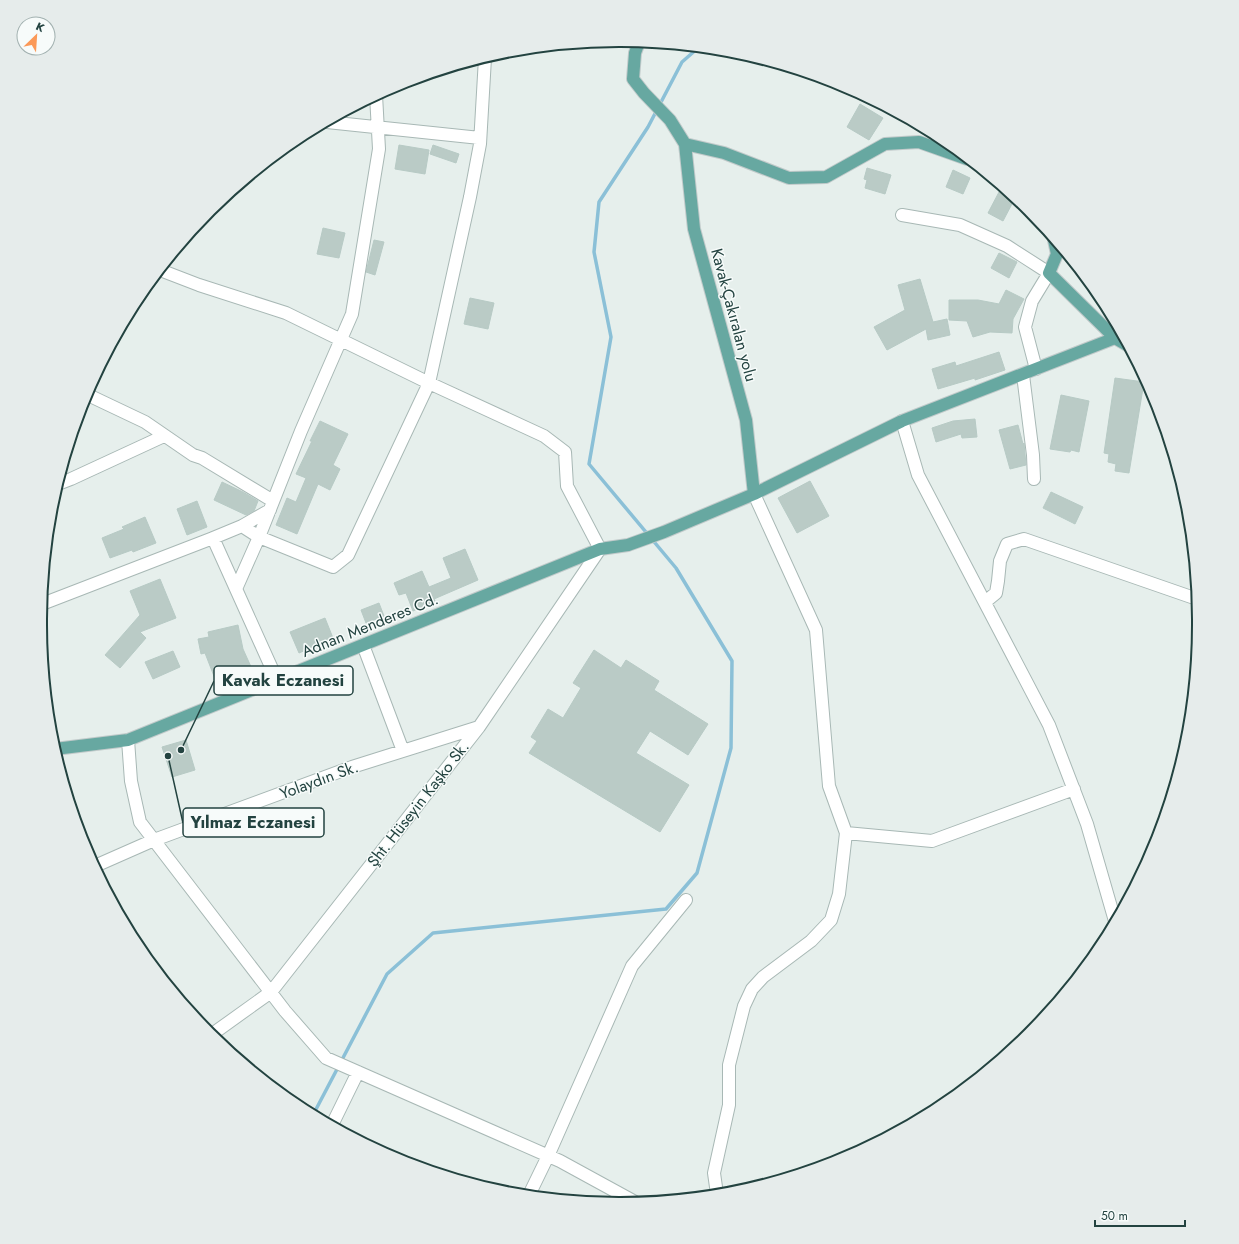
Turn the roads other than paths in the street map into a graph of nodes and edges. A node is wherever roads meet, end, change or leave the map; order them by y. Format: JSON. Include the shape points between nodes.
{"nodes":[{"id":1,"x":637,"y":47,"type":"edge"},
{"id":2,"x":485,"y":64,"type":"edge"},
{"id":3,"x":376,"y":101,"type":"edge"},
{"id":4,"x":335,"y":123,"type":"edge"},
{"id":5,"x":378,"y":128,"type":"junction"},
{"id":6,"x":480,"y":138,"type":"junction"},
{"id":7,"x":685,"y":144,"type":"junction"},
{"id":8,"x":953,"y":154,"type":"edge"},
{"id":9,"x":902,"y":215,"type":"dead end"},
{"id":10,"x":1056,"y":249,"type":"edge"},
{"id":11,"x":164,"y":272,"type":"edge"},
{"id":12,"x":1049,"y":273,"type":"junction"},
{"id":13,"x":1115,"y":334,"type":"edge"},
{"id":14,"x":1117,"y":336,"type":"edge"},
{"id":15,"x":340,"y":341,"type":"junction"},
{"id":16,"x":1036,"y":369,"type":"junction"},
{"id":17,"x":1023,"y":375,"type":"junction"},
{"id":18,"x":429,"y":383,"type":"junction"},
{"id":19,"x":92,"y":397,"type":"edge"},
{"id":20,"x":902,"y":421,"type":"junction"},
{"id":21,"x":164,"y":436,"type":"junction"},
{"id":22,"x":1034,"y":479,"type":"dead end"},
{"id":23,"x":64,"y":482,"type":"edge"},
{"id":24,"x":754,"y":494,"type":"junction"},
{"id":25,"x":271,"y":505,"type":"junction"},
{"id":26,"x":242,"y":526,"type":"junction"},
{"id":27,"x":259,"y":537,"type":"junction"},
{"id":28,"x":213,"y":538,"type":"junction"},
{"id":29,"x":600,"y":549,"type":"junction"},
{"id":30,"x":236,"y":588,"type":"junction"},
{"id":31,"x":1191,"y":597,"type":"edge"},
{"id":32,"x":48,"y":602,"type":"edge"},
{"id":33,"x":985,"y":602,"type":"junction"},
{"id":34,"x":363,"y":645,"type":"junction"},
{"id":35,"x":277,"y":680,"type":"junction"},
{"id":36,"x":479,"y":727,"type":"junction"},
{"id":37,"x":128,"y":740,"type":"junction"},
{"id":38,"x":61,"y":748,"type":"edge"},
{"id":39,"x":403,"y":751,"type":"junction"},
{"id":40,"x":1074,"y":789,"type":"junction"},
{"id":41,"x":846,"y":833,"type":"junction"},
{"id":42,"x":154,"y":840,"type":"junction"},
{"id":43,"x":100,"y":864,"type":"edge"},
{"id":44,"x":686,"y":900,"type":"dead end"},
{"id":45,"x":1113,"y":914,"type":"edge"},
{"id":46,"x":271,"y":992,"type":"junction"},
{"id":47,"x":217,"y":1031,"type":"edge"},
{"id":48,"x":354,"y":1070,"type":"junction"},
{"id":49,"x":334,"y":1120,"type":"edge"},
{"id":50,"x":548,"y":1156,"type":"junction"},
{"id":51,"x":716,"y":1188,"type":"edge"},
{"id":52,"x":532,"y":1190,"type":"edge"},
{"id":53,"x":626,"y":1197,"type":"edge"}],
"edges":[{"from":1,"to":7,"type":"main road","via":[[633,79],[670,120]]},
{"from":2,"to":6,"type":"street"},
{"from":3,"to":5,"type":"street"},
{"from":4,"to":5,"type":"street"},
{"from":5,"to":6,"type":"street"},
{"from":5,"to":15,"type":"street","via":[[379,149],[352,314]]},
{"from":6,"to":18,"type":"street","via":[[470,197]]},
{"from":7,"to":8,"type":"main road","via":[[724,153],[789,178],[826,177],[885,144],[919,142]]},
{"from":7,"to":24,"type":"main road","name":"Kavak-Çakıralan yolu","via":[[694,229],[746,420]]},
{"from":9,"to":12,"type":"street","via":[[960,225],[1007,246]]},
{"from":10,"to":12,"type":"main road","via":[[1057,254]]},
{"from":11,"to":15,"type":"street","via":[[286,313]]},
{"from":12,"to":13,"type":"main road"},
{"from":12,"to":16,"type":"street","via":[[1032,301],[1025,327]]},
{"from":14,"to":16,"type":"main road","name":"Adnan Menderes Cd."},
{"from":15,"to":18,"type":"street"},
{"from":15,"to":25,"type":"street"},
{"from":16,"to":17,"type":"main road","name":"Adnan Menderes Cd."},
{"from":17,"to":20,"type":"main road","name":"Adnan Menderes Cd."},
{"from":17,"to":22,"type":"street"},
{"from":18,"to":27,"type":"street","via":[[348,555],[333,567]]},
{"from":18,"to":29,"type":"street","via":[[544,436],[565,452],[567,486]]},
{"from":19,"to":21,"type":"street","via":[[145,422]]},
{"from":20,"to":24,"type":"main road","name":"Adnan Menderes Cd."},
{"from":20,"to":33,"type":"street","via":[[918,475]]},
{"from":21,"to":23,"type":"street"},
{"from":21,"to":25,"type":"street","via":[[202,458]]},
{"from":24,"to":29,"type":"main road","name":"Adnan Menderes Cd.","via":[[628,545]]},
{"from":24,"to":41,"type":"street","via":[[816,630],[829,786]]},
{"from":25,"to":26,"type":"street"},
{"from":25,"to":27,"type":"street"},
{"from":26,"to":27,"type":"street"},
{"from":26,"to":28,"type":"street"},
{"from":27,"to":30,"type":"street"},
{"from":28,"to":30,"type":"street"},
{"from":28,"to":32,"type":"street"},
{"from":29,"to":34,"type":"main road","name":"Adnan Menderes Cd."},
{"from":29,"to":36,"type":"street","name":"Şht. Hüseyin Kaşko Sk."},
{"from":30,"to":35,"type":"street"},
{"from":31,"to":33,"type":"street","via":[[1024,539],[1006,544],[1000,561],[996,593]]},
{"from":33,"to":40,"type":"street","via":[[1049,725]]},
{"from":34,"to":35,"type":"main road","name":"Adnan Menderes Cd."},
{"from":34,"to":39,"type":"street"},
{"from":35,"to":37,"type":"main road","name":"Adnan Menderes Cd."},
{"from":36,"to":39,"type":"street","name":"Yolaydın Sk."},
{"from":36,"to":46,"type":"street","name":"Şht. Hüseyin Kaşko Sk."},
{"from":37,"to":38,"type":"main road","name":"Adnan Menderes Cd."},
{"from":37,"to":42,"type":"street","via":[[131,781],[140,822]]},
{"from":39,"to":42,"type":"street","name":"Yolaydın Sk.","via":[[352,767]]},
{"from":40,"to":41,"type":"street","via":[[932,841]]},
{"from":40,"to":45,"type":"street"},
{"from":41,"to":51,"type":"street","via":[[839,894],[831,920],[811,941],[763,977],[752,989],[744,1006],[729,1065],[729,1105],[714,1173]]},
{"from":42,"to":43,"type":"street","name":"Yolaydın Sk."},
{"from":42,"to":46,"type":"street"},
{"from":44,"to":50,"type":"street","via":[[632,966]]},
{"from":46,"to":47,"type":"street","name":"Şht. Hüseyin Kaşko Sk."},
{"from":46,"to":48,"type":"street","via":[[326,1058]]},
{"from":48,"to":49,"type":"street"},
{"from":48,"to":50,"type":"street"},
{"from":50,"to":52,"type":"street"},
{"from":50,"to":53,"type":"street"}]}
